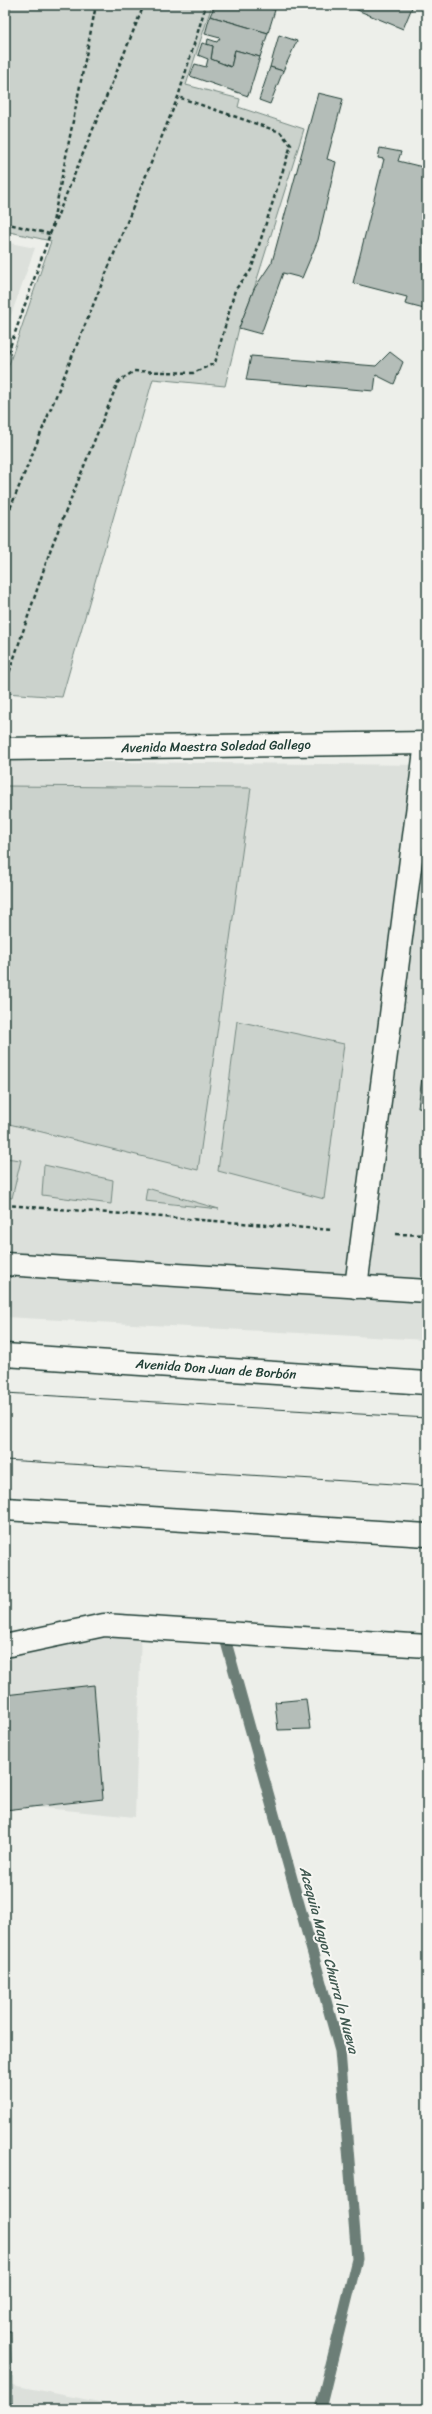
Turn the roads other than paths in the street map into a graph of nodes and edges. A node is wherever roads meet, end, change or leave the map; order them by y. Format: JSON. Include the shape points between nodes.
{"nodes":[{"id":1,"x":427,"y":743,"type":"edge"},
{"id":2,"x":5,"y":749,"type":"edge"},
{"id":3,"x":5,"y":1264,"type":"edge"},
{"id":4,"x":356,"y":1287,"type":"junction"},
{"id":5,"x":427,"y":1291,"type":"edge"},
{"id":6,"x":5,"y":1355,"type":"edge"},
{"id":7,"x":427,"y":1383,"type":"edge"},
{"id":8,"x":5,"y":1509,"type":"edge"},
{"id":9,"x":427,"y":1535,"type":"edge"},
{"id":10,"x":5,"y":1646,"type":"edge"},
{"id":11,"x":427,"y":1646,"type":"edge"}],
"edges":[{"from":1,"to":2,"type":"street","name":"Avenida Maestra Soledad Gallego"},
{"from":1,"to":4,"type":"street"},
{"from":3,"to":4,"type":"street"},
{"from":4,"to":5,"type":"street"},
{"from":6,"to":7,"type":"street","name":"Avenida Don Juan de Borbón"},
{"from":8,"to":9,"type":"street"},
{"from":10,"to":11,"type":"street","via":[[104,1625]]}]}
